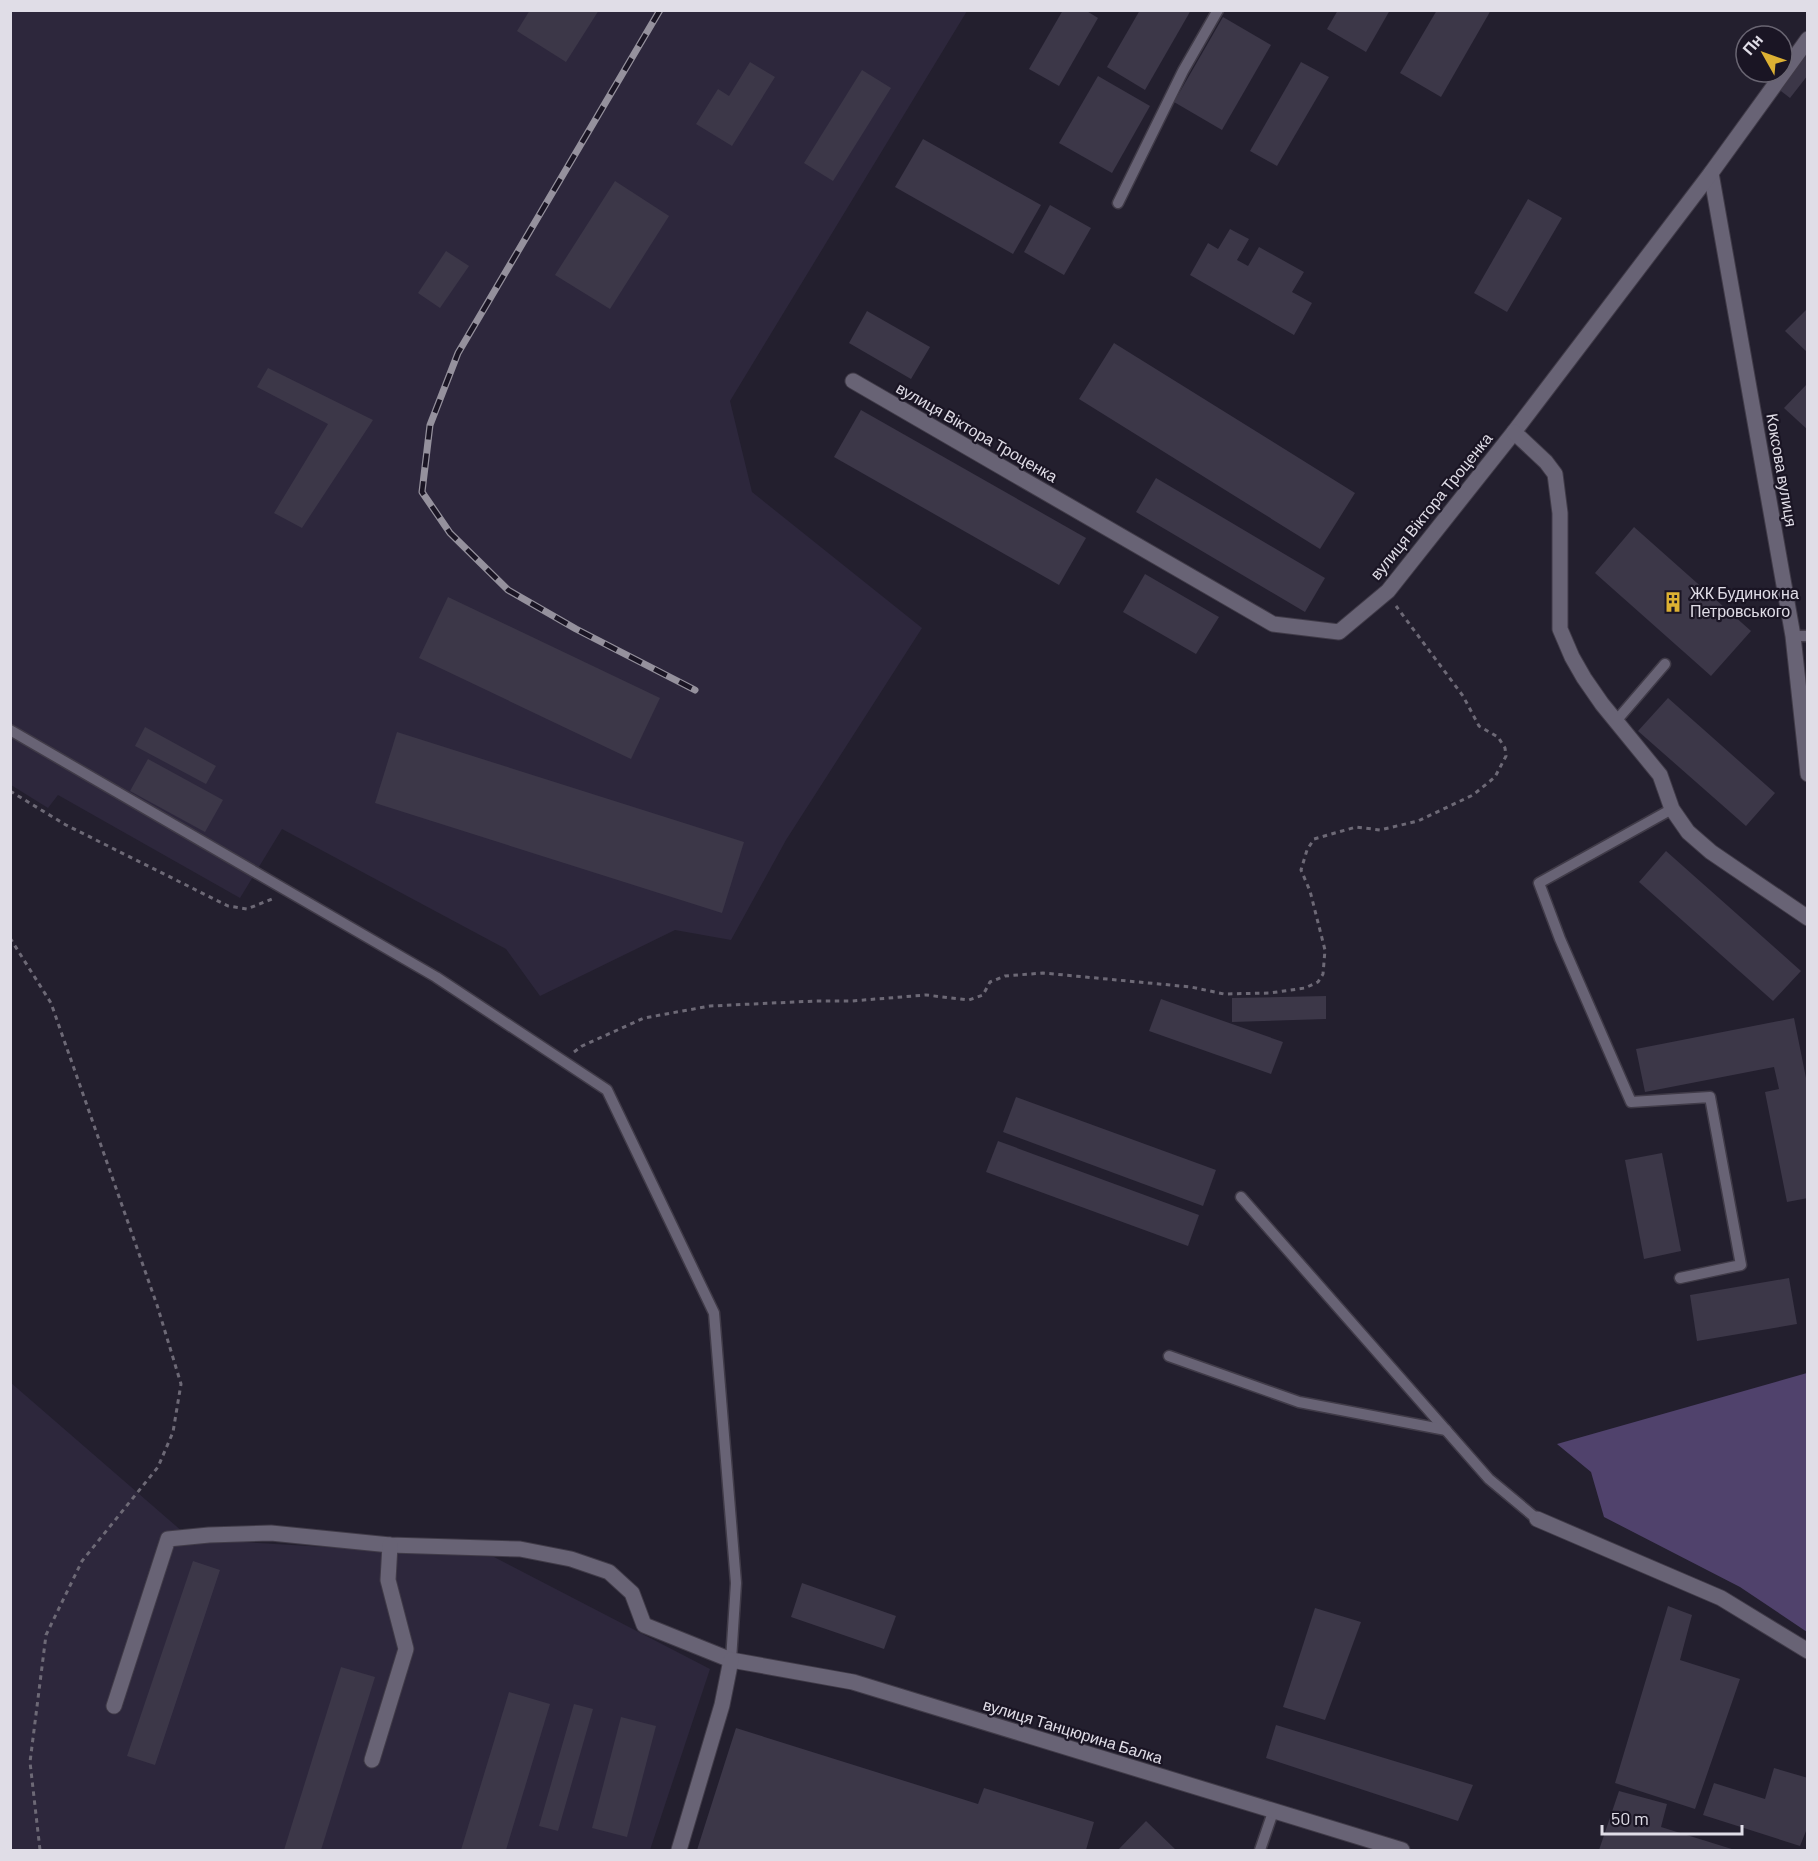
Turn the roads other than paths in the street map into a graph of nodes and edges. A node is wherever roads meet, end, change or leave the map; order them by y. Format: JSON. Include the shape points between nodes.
{"nodes":[{"id":1,"x":1218,"y":10,"type":"edge"},
{"id":2,"x":1808,"y":39,"type":"edge"},
{"id":3,"x":1711,"y":173,"type":"junction"},
{"id":4,"x":1118,"y":203,"type":"dead end"},
{"id":5,"x":853,"y":381,"type":"dead end"},
{"id":6,"x":1514,"y":432,"type":"junction"},
{"id":7,"x":1800,"y":636,"type":"edge"},
{"id":8,"x":1665,"y":664,"type":"dead end"},
{"id":9,"x":1616,"y":722,"type":"junction"},
{"id":10,"x":10,"y":730,"type":"edge"},
{"id":11,"x":1808,"y":774,"type":"edge"},
{"id":12,"x":1672,"y":809,"type":"junction"},
{"id":13,"x":1808,"y":918,"type":"edge"},
{"id":14,"x":1241,"y":1197,"type":"dead end"},
{"id":15,"x":1680,"y":1278,"type":"dead end"},
{"id":16,"x":1168,"y":1356,"type":"dead end"},
{"id":17,"x":1446,"y":1430,"type":"junction"},
{"id":18,"x":1537,"y":1519,"type":"joint"},
{"id":19,"x":390,"y":1545,"type":"junction"},
{"id":20,"x":1808,"y":1652,"type":"edge"},
{"id":21,"x":731,"y":1660,"type":"junction"},
{"id":22,"x":114,"y":1706,"type":"dead end"},
{"id":23,"x":372,"y":1760,"type":"dead end"},
{"id":24,"x":1273,"y":1812,"type":"junction"},
{"id":25,"x":679,"y":1851,"type":"edge"},
{"id":26,"x":1260,"y":1851,"type":"edge"},
{"id":27,"x":1402,"y":1851,"type":"edge"}],
"edges":[{"from":1,"to":4,"type":"lane","via":[[1183,70]]},
{"from":2,"to":3,"type":"street","name":"вулиця Віктора Троценка"},
{"from":3,"to":6,"type":"street","name":"вулиця Віктора Троценка"},
{"from":3,"to":7,"type":"street","name":"Коксова вулиця"},
{"from":5,"to":6,"type":"street","name":"вулиця Віктора Троценка","via":[[1273,624],[1339,632],[1388,591]]},
{"from":6,"to":9,"type":"street","via":[[1555,474],[1560,513],[1560,629],[1584,678]]},
{"from":7,"to":11,"type":"street","name":"Коксова вулиця"},
{"from":8,"to":9,"type":"lane"},
{"from":9,"to":12,"type":"street","via":[[1660,775]]},
{"from":10,"to":21,"type":"lane","via":[[436,977],[607,1090],[714,1313],[736,1583]]},
{"from":12,"to":13,"type":"street","via":[[1688,832],[1710,852]]},
{"from":12,"to":15,"type":"lane","via":[[1539,883],[1630,1102],[1710,1097],[1741,1265]]},
{"from":14,"to":17,"type":"lane"},
{"from":16,"to":17,"type":"lane","via":[[1299,1402]]},
{"from":17,"to":18,"type":"lane","via":[[1489,1479]]},
{"from":18,"to":20,"type":"street","via":[[1721,1598]]},
{"from":19,"to":21,"type":"street","name":"вулиця Танцюрина Балка","via":[[520,1549],[571,1559],[609,1572],[632,1593],[644,1625]]},
{"from":19,"to":22,"type":"street","name":"вулиця Танцюрина Балка","via":[[271,1533],[168,1539]]},
{"from":19,"to":23,"type":"street","via":[[388,1580],[406,1649]]},
{"from":21,"to":24,"type":"street","name":"вулиця Танцюрина Балка","via":[[853,1682]]},
{"from":21,"to":25,"type":"street","via":[[722,1705]]},
{"from":24,"to":26,"type":"lane"},
{"from":24,"to":27,"type":"street","name":"вулиця Танцюрина Балка"}]}
